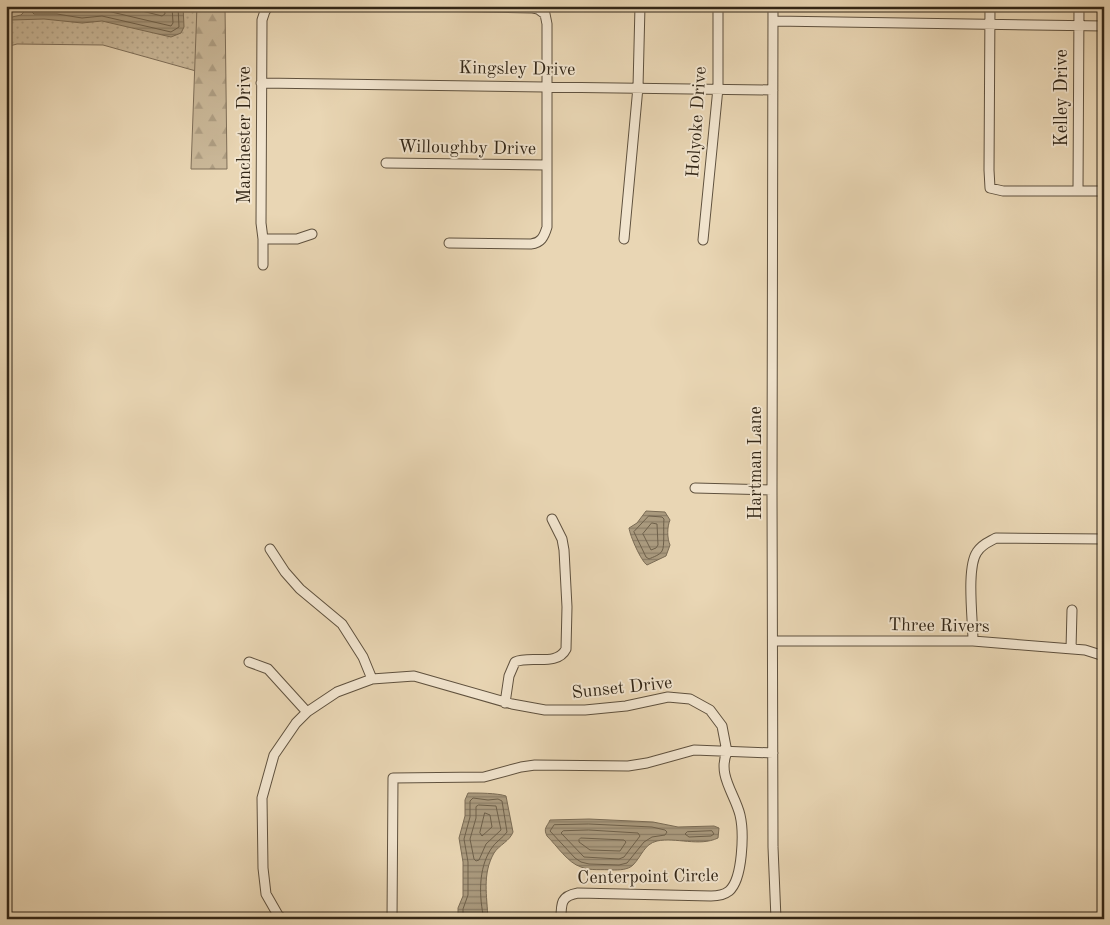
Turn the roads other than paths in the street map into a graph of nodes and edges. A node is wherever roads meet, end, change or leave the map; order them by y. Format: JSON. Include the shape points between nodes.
{"nodes":[{"id":1,"x":269,"y":6,"type":"edge"},
{"id":2,"x":432,"y":6,"type":"edge"},
{"id":3,"x":640,"y":6,"type":"edge"},
{"id":4,"x":718,"y":6,"type":"edge"},
{"id":5,"x":774,"y":6,"type":"edge"},
{"id":6,"x":990,"y":6,"type":"edge"},
{"id":7,"x":1079,"y":6,"type":"edge"},
{"id":8,"x":774,"y":21,"type":"junction"},
{"id":9,"x":990,"y":24,"type":"junction"},
{"id":10,"x":1079,"y":26,"type":"junction"},
{"id":11,"x":1104,"y":26,"type":"edge"},
{"id":12,"x":261,"y":83,"type":"junction"},
{"id":13,"x":547,"y":86,"type":"junction"},
{"id":14,"x":638,"y":87,"type":"junction"},
{"id":15,"x":718,"y":88,"type":"junction"},
{"id":16,"x":773,"y":90,"type":"junction"},
{"id":17,"x":386,"y":163,"type":"dead end"},
{"id":18,"x":546,"y":165,"type":"junction"},
{"id":19,"x":1078,"y":190,"type":"junction"},
{"id":20,"x":1104,"y":191,"type":"edge"},
{"id":21,"x":312,"y":234,"type":"dead end"},
{"id":22,"x":624,"y":239,"type":"dead end"},
{"id":23,"x":263,"y":240,"type":"junction"},
{"id":24,"x":703,"y":240,"type":"dead end"},
{"id":25,"x":449,"y":243,"type":"dead end"},
{"id":26,"x":263,"y":265,"type":"dead end"},
{"id":27,"x":695,"y":488,"type":"dead end"},
{"id":28,"x":772,"y":490,"type":"junction"},
{"id":29,"x":552,"y":519,"type":"dead end"},
{"id":30,"x":1104,"y":539,"type":"edge"},
{"id":31,"x":270,"y":549,"type":"dead end"},
{"id":32,"x":1072,"y":610,"type":"dead end"},
{"id":33,"x":773,"y":641,"type":"junction"},
{"id":34,"x":973,"y":641,"type":"junction"},
{"id":35,"x":1071,"y":649,"type":"junction"},
{"id":36,"x":1104,"y":656,"type":"edge"},
{"id":37,"x":250,"y":662,"type":"dead end"},
{"id":38,"x":372,"y":679,"type":"junction"},
{"id":39,"x":505,"y":703,"type":"junction"},
{"id":40,"x":307,"y":712,"type":"junction"},
{"id":41,"x":727,"y":752,"type":"junction"},
{"id":42,"x":773,"y":752,"type":"junction"},
{"id":43,"x":284,"y":919,"type":"edge"},
{"id":44,"x":392,"y":919,"type":"edge"},
{"id":45,"x":561,"y":919,"type":"edge"},
{"id":46,"x":776,"y":919,"type":"edge"}],
"edges":[{"from":1,"to":12,"type":"street","name":"Manchester Drive","via":[[262,20]]},
{"from":2,"to":13,"type":"street","via":[[542,11],[548,24]]},
{"from":3,"to":14,"type":"street"},
{"from":4,"to":15,"type":"street","name":"Holyoke Drive"},
{"from":5,"to":8,"type":"street","name":"Hartman Lane"},
{"from":6,"to":9,"type":"street"},
{"from":7,"to":10,"type":"street","name":"Kelley Drive"},
{"from":8,"to":9,"type":"street"},
{"from":8,"to":16,"type":"street","name":"Hartman Lane"},
{"from":9,"to":10,"type":"street"},
{"from":9,"to":19,"type":"street","via":[[990,188],[1003,191]]},
{"from":10,"to":11,"type":"street"},
{"from":10,"to":19,"type":"street","name":"Kelley Drive"},
{"from":12,"to":13,"type":"street","name":"Kingsley Drive"},
{"from":12,"to":23,"type":"street","name":"Manchester Drive"},
{"from":13,"to":14,"type":"street","name":"Kingsley Drive"},
{"from":13,"to":18,"type":"street"},
{"from":14,"to":15,"type":"street","name":"Kingsley Drive"},
{"from":14,"to":22,"type":"street"},
{"from":15,"to":16,"type":"street","name":"Kingsley Drive"},
{"from":15,"to":24,"type":"street","name":"Holyoke Drive"},
{"from":16,"to":28,"type":"street","name":"Hartman Lane"},
{"from":17,"to":18,"type":"street","name":"Willoughby Drive"},
{"from":18,"to":25,"type":"street","via":[[547,227],[540,242]]},
{"from":19,"to":20,"type":"street"},
{"from":21,"to":23,"type":"street","via":[[296,239]]},
{"from":23,"to":26,"type":"street","name":"Manchester Drive"},
{"from":27,"to":28,"type":"street"},
{"from":28,"to":33,"type":"street","name":"Hartman Lane"},
{"from":29,"to":39,"type":"street","via":[[564,550],[566,649],[556,658],[515,662],[509,676]]},
{"from":30,"to":34,"type":"street","via":[[996,538],[984,544],[977,552],[971,570]]},
{"from":31,"to":38,"type":"street","via":[[300,589],[342,624],[363,657]]},
{"from":32,"to":35,"type":"street"},
{"from":33,"to":34,"type":"street","name":"Three Rivers"},
{"from":33,"to":42,"type":"street","name":"Hartman Lane"},
{"from":34,"to":35,"type":"street","name":"Three Rivers"},
{"from":35,"to":36,"type":"street","name":"Three Rivers"},
{"from":37,"to":40,"type":"street","via":[[268,668]]},
{"from":38,"to":39,"type":"street","name":"Sunset Drive","via":[[414,676]]},
{"from":38,"to":40,"type":"street","name":"Sunset Drive","via":[[337,692]]},
{"from":39,"to":41,"type":"street","name":"Sunset Drive","via":[[545,710],[585,710],[668,697],[690,699],[710,710],[722,726]]},
{"from":40,"to":43,"type":"street","name":"Sunset Drive","via":[[274,755],[262,798],[266,894],[278,916]]},
{"from":41,"to":42,"type":"street"},
{"from":41,"to":44,"type":"street","via":[[694,750],[628,766],[535,765],[484,778],[393,778]]},
{"from":41,"to":45,"type":"street","name":"Centerpoint Circle","via":[[723,771],[740,815],[743,842],[736,879],[728,893],[711,896],[569,894],[561,905]]},
{"from":42,"to":46,"type":"street","name":"Hartman Lane"}]}
